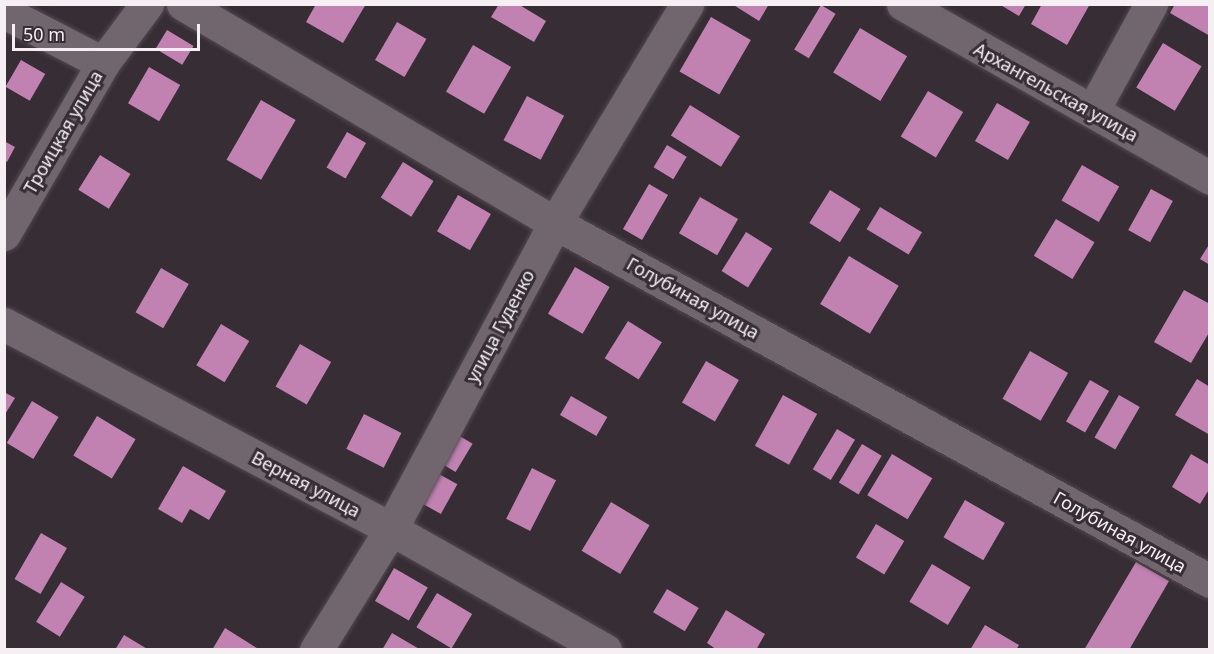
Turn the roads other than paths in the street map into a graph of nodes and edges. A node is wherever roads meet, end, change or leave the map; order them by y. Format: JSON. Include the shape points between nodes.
{"nodes":[{"id":1,"x":147,"y":4,"type":"edge"},
{"id":2,"x":183,"y":4,"type":"edge"},
{"id":3,"x":687,"y":4,"type":"edge"},
{"id":4,"x":903,"y":4,"type":"edge"},
{"id":5,"x":1151,"y":4,"type":"edge"},
{"id":6,"x":4,"y":12,"type":"edge"},
{"id":7,"x":103,"y":63,"type":"junction"},
{"id":8,"x":1093,"y":111,"type":"junction"},
{"id":9,"x":1209,"y":178,"type":"edge"},
{"id":10,"x":555,"y":223,"type":"junction"},
{"id":11,"x":4,"y":234,"type":"edge"},
{"id":12,"x":4,"y":324,"type":"edge"},
{"id":13,"x":391,"y":529,"type":"junction"},
{"id":14,"x":1209,"y":581,"type":"edge"},
{"id":15,"x":316,"y":650,"type":"edge"},
{"id":16,"x":605,"y":650,"type":"edge"}],
"edges":[{"from":1,"to":7,"type":"street","name":"Троицкая улица"},
{"from":2,"to":10,"type":"street","name":"Голубиная улица"},
{"from":3,"to":10,"type":"street","name":"улица Гуденко"},
{"from":4,"to":8,"type":"street","name":"Архангельская улица"},
{"from":5,"to":8,"type":"street"},
{"from":6,"to":7,"type":"street"},
{"from":7,"to":11,"type":"street","name":"Троицкая улица"},
{"from":8,"to":9,"type":"street","name":"Архангельская улица"},
{"from":10,"to":13,"type":"street","name":"улица Гуденко"},
{"from":10,"to":14,"type":"street","name":"Голубиная улица"},
{"from":12,"to":13,"type":"street","name":"Верная улица"},
{"from":13,"to":15,"type":"street","name":"улица Гуденко"},
{"from":13,"to":16,"type":"street","name":"Верная улица"}]}
